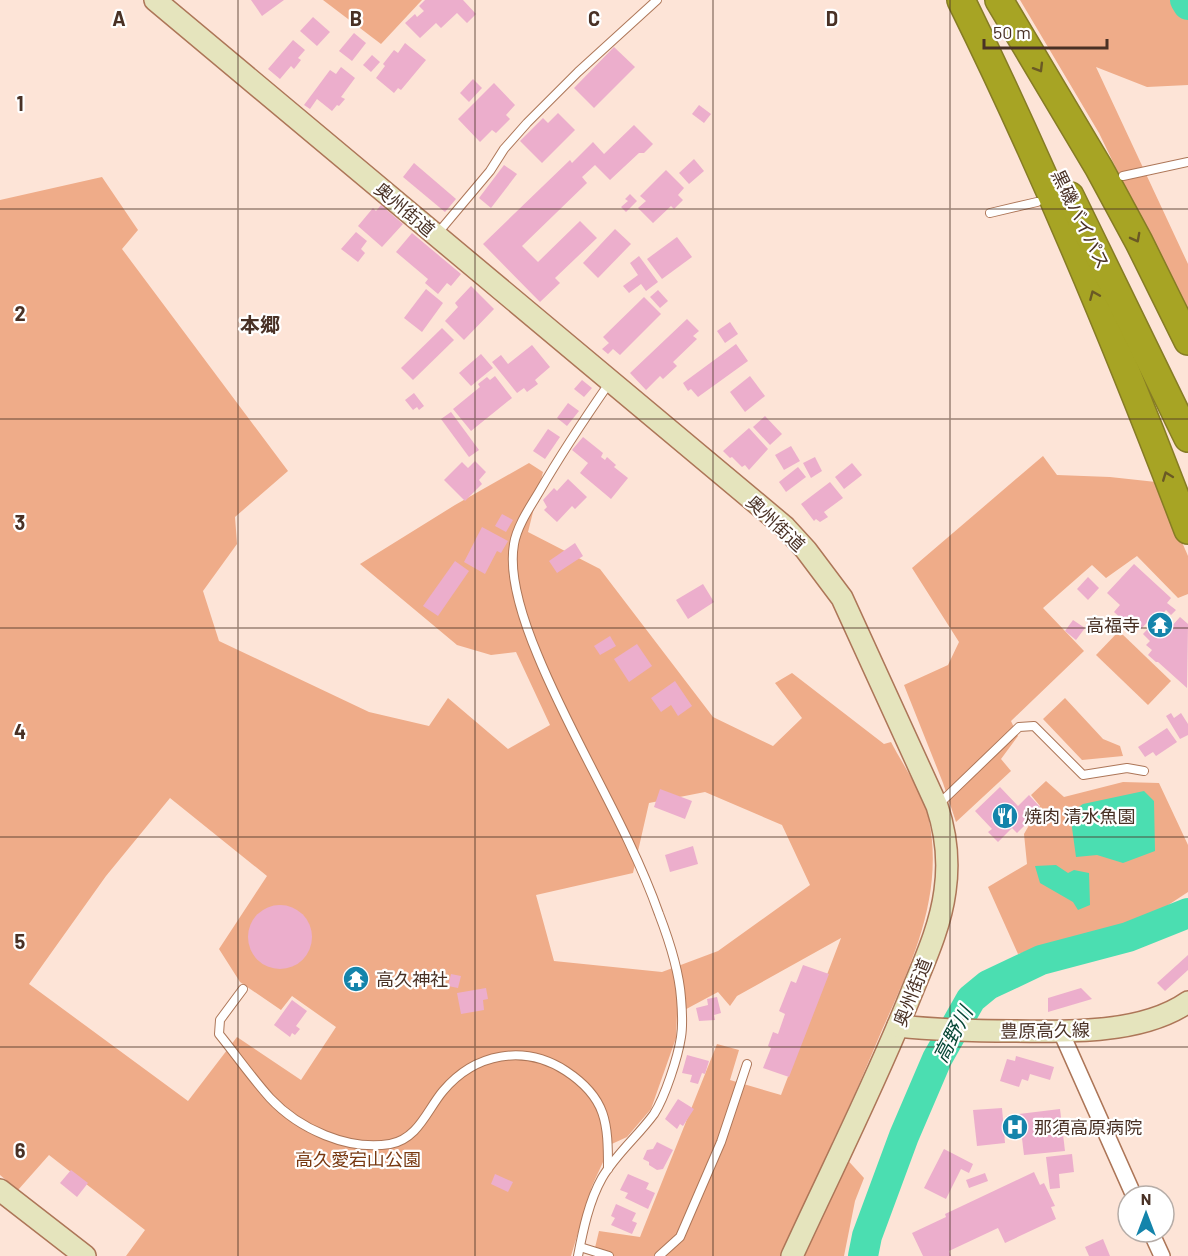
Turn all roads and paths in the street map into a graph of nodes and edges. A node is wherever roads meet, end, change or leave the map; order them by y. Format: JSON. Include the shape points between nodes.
{"nodes":[{"id":1,"x":155,"y":0,"type":"edge"},
{"id":2,"x":657,"y":0,"type":"edge"},
{"id":3,"x":961,"y":0,"type":"edge"},
{"id":4,"x":975,"y":0,"type":"edge"},
{"id":5,"x":999,"y":0,"type":"edge"},
{"id":6,"x":1188,"y":162,"type":"edge"},
{"id":7,"x":1123,"y":176,"type":"dead end"},
{"id":8,"x":1037,"y":202,"type":"dead end"},
{"id":9,"x":990,"y":213,"type":"dead end"},
{"id":10,"x":436,"y":235,"type":"junction"},
{"id":11,"x":1188,"y":341,"type":"edge"},
{"id":12,"x":610,"y":381,"type":"junction"},
{"id":13,"x":1188,"y":438,"type":"edge"},
{"id":14,"x":1188,"y":530,"type":"edge"},
{"id":15,"x":1144,"y":771,"type":"dead end"},
{"id":16,"x":937,"y":806,"type":"junction"},
{"id":17,"x":243,"y":989,"type":"dead end"},
{"id":18,"x":1188,"y":1002,"type":"edge"},
{"id":19,"x":898,"y":1026,"type":"junction"},
{"id":20,"x":1061,"y":1032,"type":"junction"},
{"id":21,"x":747,"y":1064,"type":"dead end"},
{"id":22,"x":608,"y":1169,"type":"junction"},
{"id":23,"x":1129,"y":1184,"type":"edge"},
{"id":24,"x":0,"y":1190,"type":"edge"},
{"id":25,"x":579,"y":1247,"type":"junction"},
{"id":26,"x":85,"y":1256,"type":"edge"},
{"id":27,"x":578,"y":1256,"type":"edge"},
{"id":28,"x":609,"y":1256,"type":"edge"},
{"id":29,"x":659,"y":1256,"type":"edge"},
{"id":30,"x":792,"y":1256,"type":"edge"}],
"edges":[{"from":1,"to":10,"type":"main road","name":"奥州街道"},
{"from":2,"to":10,"type":"lane","via":[[527,123]]},
{"from":14,"to":3,"type":"highway","one_way":true,"via":[[1080,261]]},
{"from":4,"to":13,"type":"highway","name":"黒磯バイパス"},
{"from":5,"to":11,"type":"highway","one_way":true,"via":[[1099,168]]},
{"from":6,"to":7,"type":"lane"},
{"from":8,"to":9,"type":"lane"},
{"from":10,"to":12,"type":"main road","name":"奥州街道"},
{"from":12,"to":16,"type":"main road","name":"奥州街道","via":[[785,527],[825,572],[842,598]]},
{"from":12,"to":22,"type":"lane","via":[[527,512],[514,542],[513,559],[526,626],[552,689],[648,884],[669,941],[681,996],[682,1035],[666,1087],[655,1112]]},
{"from":15,"to":16,"type":"lane","via":[[1127,768],[1083,775],[1034,726],[1019,727]]},
{"from":16,"to":19,"type":"main road","name":"奥州街道","via":[[945,840],[945,891],[938,927]]},
{"from":17,"to":22,"type":"lane","via":[[220,1020],[219,1034],[271,1100],[325,1136],[370,1145],[392,1144],[416,1131],[443,1090],[468,1067],[504,1055],[528,1055],[549,1060],[568,1072],[599,1103],[607,1123]]},
{"from":18,"to":20,"type":"main road","name":"豊原高久線","via":[[1161,1016],[1131,1024]]},
{"from":19,"to":20,"type":"main road","name":"豊原高久線"},
{"from":19,"to":30,"type":"main road","name":"奥州街道"},
{"from":20,"to":23,"type":"street"},
{"from":21,"to":29,"type":"lane","via":[[722,1142],[680,1237]]},
{"from":22,"to":25,"type":"lane","via":[[591,1205]]},
{"from":24,"to":26,"type":"main road"},
{"from":25,"to":27,"type":"lane"},
{"from":25,"to":28,"type":"lane"}]}
